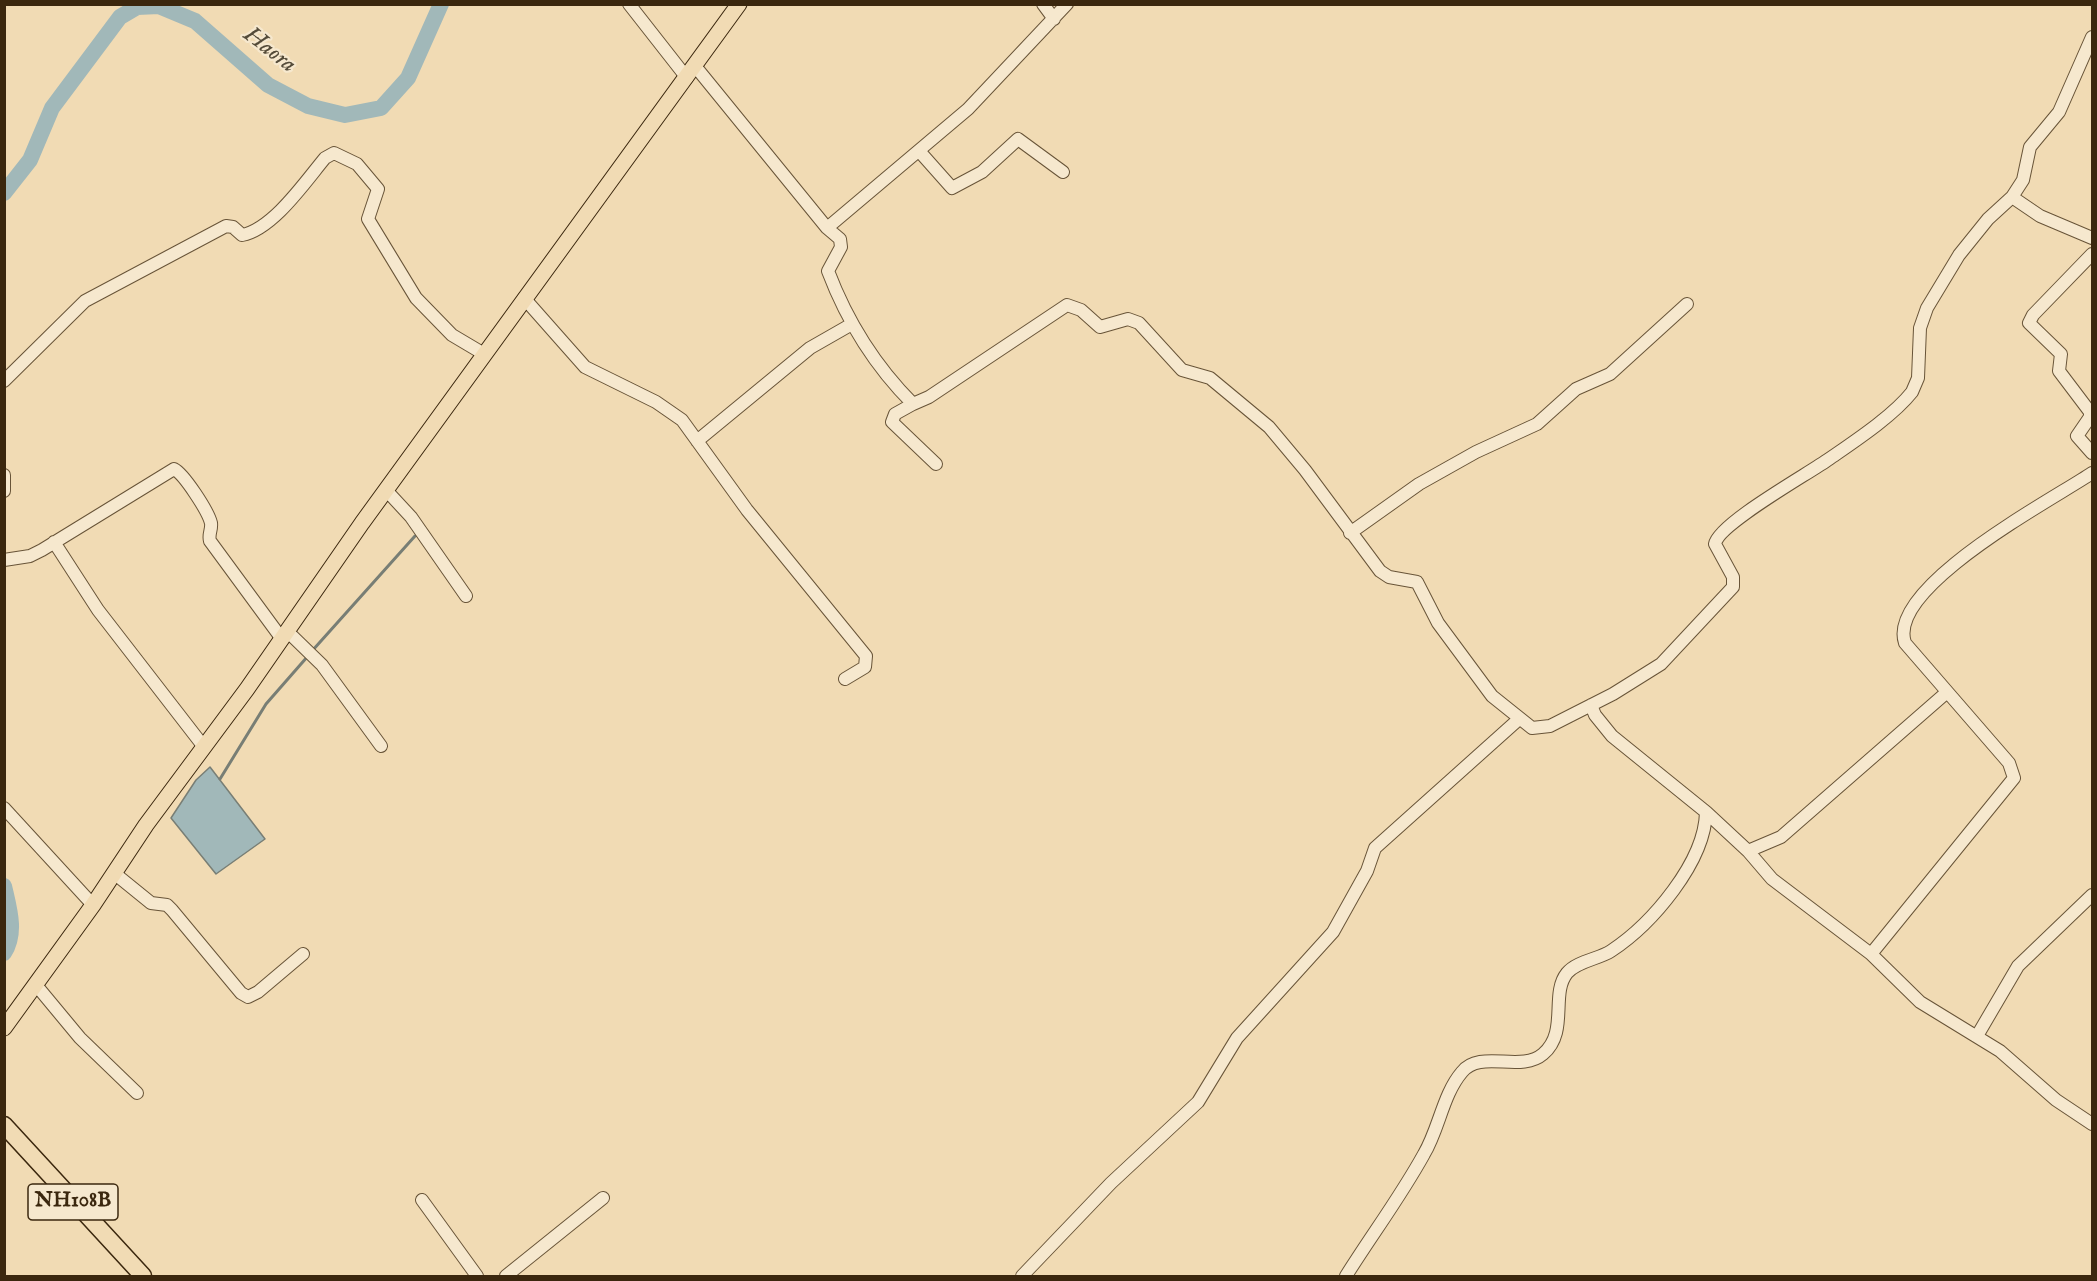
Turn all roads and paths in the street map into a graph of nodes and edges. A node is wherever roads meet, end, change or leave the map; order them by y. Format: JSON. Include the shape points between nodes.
{"nodes":[{"id":1,"x":629,"y":4,"type":"edge"},
{"id":2,"x":739,"y":4,"type":"edge"},
{"id":3,"x":1043,"y":4,"type":"edge"},
{"id":4,"x":1067,"y":4,"type":"edge"},
{"id":5,"x":1054,"y":19,"type":"junction"},
{"id":6,"x":2092,"y":37,"type":"edge"},
{"id":7,"x":691,"y":72,"type":"junction"},
{"id":8,"x":920,"y":152,"type":"junction"},
{"id":9,"x":1063,"y":172,"type":"dead end"},
{"id":10,"x":2012,"y":197,"type":"junction"},
{"id":11,"x":827,"y":228,"type":"junction"},
{"id":12,"x":2092,"y":238,"type":"edge"},
{"id":13,"x":2092,"y":254,"type":"edge"},
{"id":14,"x":524,"y":298,"type":"junction"},
{"id":15,"x":1687,"y":304,"type":"dead end"},
{"id":16,"x":852,"y":324,"type":"junction"},
{"id":17,"x":484,"y":354,"type":"junction"},
{"id":18,"x":4,"y":381,"type":"edge"},
{"id":19,"x":913,"y":404,"type":"junction"},
{"id":20,"x":697,"y":441,"type":"junction"},
{"id":21,"x":2092,"y":453,"type":"edge"},
{"id":22,"x":936,"y":464,"type":"dead end"},
{"id":23,"x":2092,"y":473,"type":"edge"},
{"id":24,"x":4,"y":475,"type":"edge"},
{"id":25,"x":386,"y":490,"type":"junction"},
{"id":26,"x":4,"y":491,"type":"edge"},
{"id":27,"x":1350,"y":533,"type":"junction"},
{"id":28,"x":54,"y":542,"type":"junction"},
{"id":29,"x":4,"y":560,"type":"edge"},
{"id":30,"x":466,"y":596,"type":"dead end"},
{"id":31,"x":284,"y":635,"type":"junction"},
{"id":32,"x":845,"y":679,"type":"dead end"},
{"id":33,"x":1946,"y":693,"type":"junction"},
{"id":34,"x":1592,"y":705,"type":"junction"},
{"id":35,"x":1519,"y":719,"type":"junction"},
{"id":36,"x":381,"y":746,"type":"dead end"},
{"id":37,"x":204,"y":747,"type":"junction"},
{"id":38,"x":4,"y":808,"type":"edge"},
{"id":39,"x":1706,"y":812,"type":"junction"},
{"id":40,"x":1748,"y":851,"type":"junction"},
{"id":41,"x":114,"y":873,"type":"junction"},
{"id":42,"x":2092,"y":896,"type":"edge"},
{"id":43,"x":93,"y":905,"type":"junction"},
{"id":44,"x":303,"y":954,"type":"dead end"},
{"id":45,"x":1871,"y":954,"type":"junction"},
{"id":46,"x":36,"y":985,"type":"junction"},
{"id":47,"x":4,"y":1028,"type":"edge"},
{"id":48,"x":1977,"y":1036,"type":"junction"},
{"id":49,"x":137,"y":1093,"type":"dead end"},
{"id":50,"x":2092,"y":1124,"type":"edge"},
{"id":51,"x":4,"y":1125,"type":"edge"},
{"id":52,"x":603,"y":1198,"type":"dead end"},
{"id":53,"x":422,"y":1200,"type":"dead end"},
{"id":54,"x":143,"y":1276,"type":"edge"},
{"id":55,"x":477,"y":1276,"type":"edge"},
{"id":56,"x":507,"y":1276,"type":"edge"},
{"id":57,"x":1022,"y":1276,"type":"edge"},
{"id":58,"x":1346,"y":1276,"type":"edge"}],
"edges":[{"from":1,"to":7,"type":"street"},
{"from":2,"to":7,"type":"main road"},
{"from":3,"to":5,"type":"street"},
{"from":4,"to":5,"type":"street"},
{"from":5,"to":8,"type":"street","via":[[968,109]]},
{"from":6,"to":10,"type":"street","via":[[2059,112],[2030,147],[2023,180]]},
{"from":7,"to":11,"type":"street"},
{"from":7,"to":14,"type":"main road"},
{"from":8,"to":9,"type":"street","via":[[952,188],[982,172],[1018,139]]},
{"from":8,"to":11,"type":"street"},
{"from":10,"to":12,"type":"street","via":[[2040,216]]},
{"from":10,"to":34,"type":"street","via":[[1965,248],[1927,308],[1920,328],[1918,378],[1912,392],[1831,458],[1717,536],[1715,544],[1733,577],[1731,591],[1660,664]]},
{"from":11,"to":16,"type":"street","via":[[837,235],[841,247],[828,271]]},
{"from":13,"to":21,"type":"street","via":[[2029,323],[2061,354],[2059,372],[2090,412],[2077,436]]},
{"from":14,"to":17,"type":"main road"},
{"from":14,"to":20,"type":"street","via":[[585,367],[656,402],[682,420]]},
{"from":15,"to":27,"type":"street","via":[[1610,374],[1572,392],[1537,424],[1419,484]]},
{"from":16,"to":19,"type":"street","via":[[871,357]]},
{"from":16,"to":20,"type":"street","via":[[810,348]]},
{"from":17,"to":18,"type":"street","via":[[452,335],[416,298],[368,219],[378,189],[357,164],[334,153],[284,207],[251,231],[242,235],[226,226],[85,301]]},
{"from":17,"to":25,"type":"main road"},
{"from":19,"to":22,"type":"street","via":[[895,414],[892,422]]},
{"from":19,"to":27,"type":"street","via":[[1067,305],[1081,310],[1100,327],[1134,320],[1149,330],[1182,370],[1210,378],[1269,428]]},
{"from":20,"to":32,"type":"street","via":[[747,510],[866,656],[865,667]]},
{"from":23,"to":33,"type":"street","via":[[1974,547],[1912,606],[1902,627],[1905,643]]},
{"from":24,"to":26,"type":"street"},
{"from":25,"to":30,"type":"street","via":[[411,518]]},
{"from":25,"to":31,"type":"main road"},
{"from":27,"to":35,"type":"street","via":[[1384,574],[1417,582],[1438,623],[1468,665],[1492,696]]},
{"from":28,"to":29,"type":"street","via":[[30,556]]},
{"from":28,"to":31,"type":"street","via":[[174,469],[186,480],[209,518],[210,541]]},
{"from":28,"to":37,"type":"street","via":[[98,610]]},
{"from":31,"to":36,"type":"street","via":[[322,665]]},
{"from":31,"to":37,"type":"main road"},
{"from":33,"to":40,"type":"street","via":[[1781,837]]},
{"from":33,"to":45,"type":"street","via":[[2009,763],[2014,778]]},
{"from":34,"to":35,"type":"street","via":[[1550,726],[1532,728]]},
{"from":34,"to":39,"type":"street","via":[[1612,736]]},
{"from":35,"to":57,"type":"street","via":[[1375,848],[1367,871],[1333,932],[1237,1038],[1198,1102],[1111,1183]]},
{"from":37,"to":41,"type":"main road"},
{"from":38,"to":43,"type":"street"},
{"from":39,"to":40,"type":"street"},
{"from":39,"to":58,"type":"street","via":[[1706,826],[1697,848],[1667,898],[1611,951],[1566,975],[1561,986],[1557,1029],[1543,1054],[1528,1062],[1473,1063],[1463,1070],[1425,1153]]},
{"from":40,"to":45,"type":"street","via":[[1772,879]]},
{"from":41,"to":43,"type":"main road"},
{"from":41,"to":44,"type":"street","via":[[151,903],[167,905],[248,997]]},
{"from":42,"to":48,"type":"street","via":[[2018,966]]},
{"from":43,"to":46,"type":"main road"},
{"from":45,"to":48,"type":"street","via":[[1920,1002]]},
{"from":46,"to":47,"type":"main road"},
{"from":46,"to":49,"type":"street","via":[[80,1038]]},
{"from":48,"to":50,"type":"street"},
{"from":51,"to":54,"type":"highway","number":"NH108B"},
{"from":52,"to":56,"type":"street"},
{"from":53,"to":55,"type":"street"}]}
